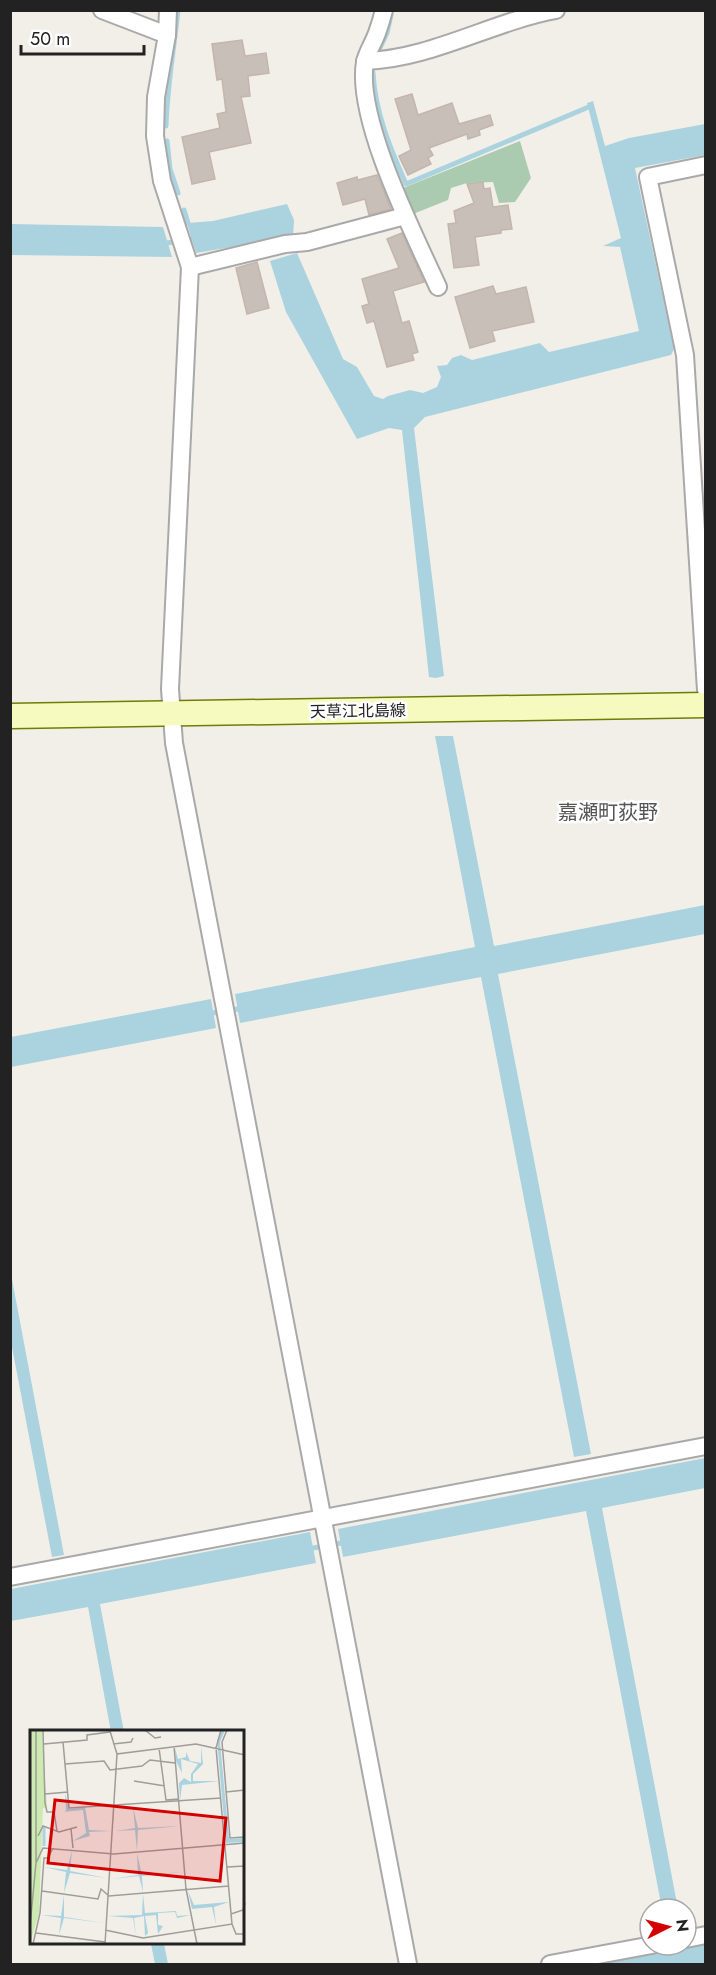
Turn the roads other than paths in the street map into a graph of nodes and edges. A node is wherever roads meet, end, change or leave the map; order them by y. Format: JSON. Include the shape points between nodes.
{"nodes":[{"id":1,"x":102,"y":10,"type":"edge"},
{"id":2,"x":168,"y":10,"type":"edge"},
{"id":3,"x":384,"y":10,"type":"edge"},
{"id":4,"x":556,"y":10,"type":"edge"},
{"id":5,"x":167,"y":35,"type":"junction"},
{"id":6,"x":365,"y":61,"type":"junction"},
{"id":7,"x":705,"y":165,"type":"edge"},
{"id":8,"x":405,"y":216,"type":"junction"},
{"id":9,"x":190,"y":267,"type":"junction"},
{"id":10,"x":438,"y":287,"type":"dead end"},
{"id":11,"x":705,"y":690,"type":"edge"},
{"id":12,"x":705,"y":705,"type":"edge"},
{"id":13,"x":171,"y":714,"type":"junction"},
{"id":14,"x":10,"y":716,"type":"edge"},
{"id":15,"x":705,"y":1446,"type":"edge"},
{"id":16,"x":322,"y":1518,"type":"junction"},
{"id":17,"x":10,"y":1577,"type":"edge"},
{"id":18,"x":638,"y":1948,"type":"edge"},
{"id":19,"x":408,"y":1965,"type":"edge"},
{"id":20,"x":549,"y":1965,"type":"edge"}],
"edges":[{"from":1,"to":5,"type":"street"},
{"from":2,"to":5,"type":"street"},
{"from":3,"to":6,"type":"street"},
{"from":4,"to":6,"type":"street","via":[[430,50],[384,61]]},
{"from":5,"to":9,"type":"street","via":[[156,97],[155,136],[162,181]]},
{"from":6,"to":8,"type":"street","via":[[369,114]]},
{"from":7,"to":11,"type":"street","via":[[648,177],[685,356]]},
{"from":8,"to":9,"type":"street"},
{"from":8,"to":10,"type":"street"},
{"from":9,"to":13,"type":"street"},
{"from":12,"to":13,"type":"street","name":"天草江北島線"},
{"from":13,"to":14,"type":"street","name":"天草江北島線"},
{"from":13,"to":16,"type":"street"},
{"from":15,"to":16,"type":"street"},
{"from":16,"to":17,"type":"street"},
{"from":16,"to":19,"type":"street"},
{"from":18,"to":20,"type":"street"}]}
